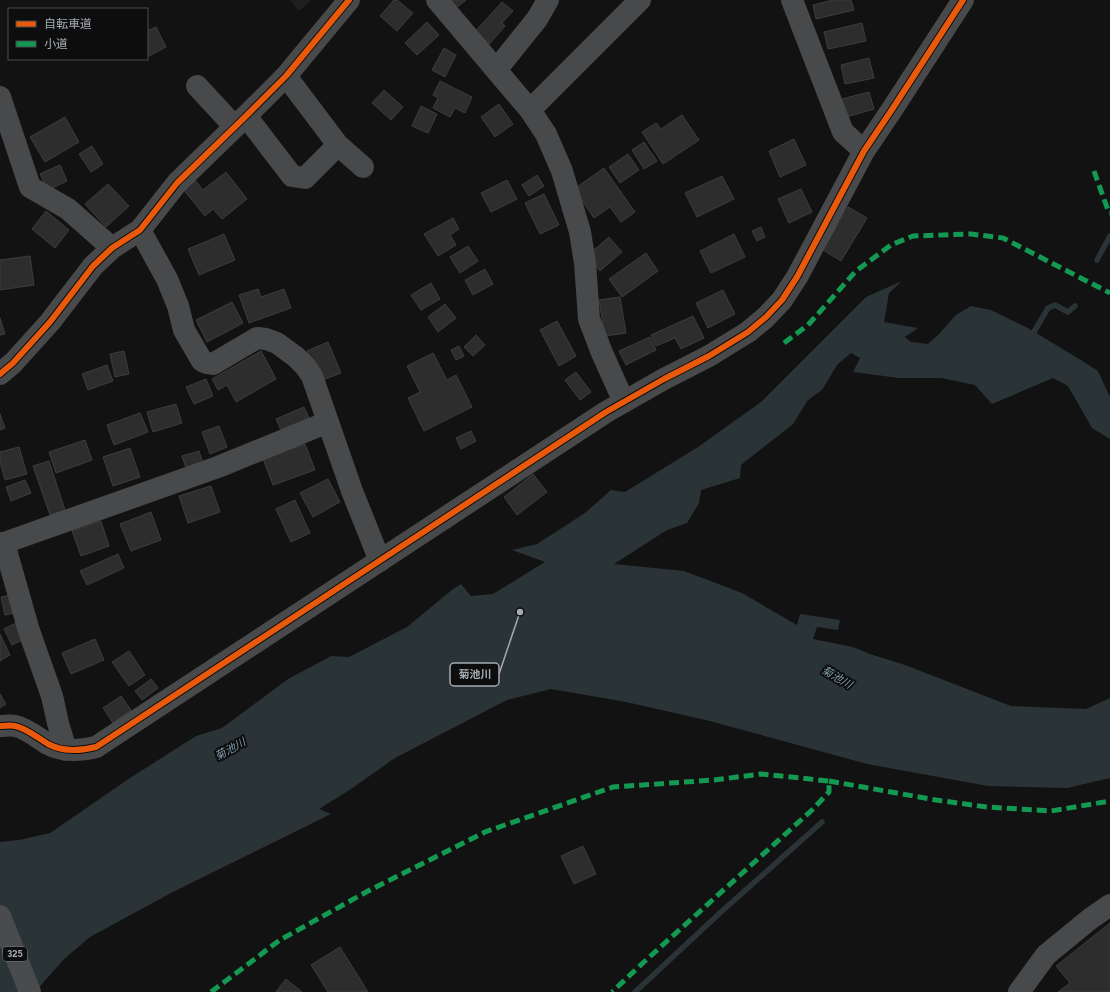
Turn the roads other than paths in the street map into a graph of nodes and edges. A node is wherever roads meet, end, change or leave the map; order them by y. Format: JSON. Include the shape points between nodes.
{"nodes":[{"id":1,"x":349,"y":0,"type":"edge"},
{"id":2,"x":437,"y":0,"type":"edge"},
{"id":3,"x":548,"y":0,"type":"edge"},
{"id":4,"x":640,"y":0,"type":"edge"},
{"id":5,"x":792,"y":0,"type":"edge"},
{"id":6,"x":963,"y":0,"type":"edge"},
{"id":7,"x":496,"y":70,"type":"junction"},
{"id":8,"x":286,"y":76,"type":"junction"},
{"id":9,"x":197,"y":86,"type":"dead end"},
{"id":10,"x":0,"y":97,"type":"edge"},
{"id":11,"x":530,"y":110,"type":"junction"},
{"id":12,"x":240,"y":121,"type":"junction"},
{"id":13,"x":338,"y":145,"type":"junction"},
{"id":14,"x":864,"y":151,"type":"junction"},
{"id":15,"x":363,"y":167,"type":"dead end"},
{"id":16,"x":140,"y":230,"type":"junction"},
{"id":17,"x":112,"y":248,"type":"junction"},
{"id":18,"x":0,"y":374,"type":"edge"},
{"id":19,"x":624,"y":402,"type":"junction"},
{"id":20,"x":328,"y":422,"type":"junction"},
{"id":21,"x":2,"y":543,"type":"edge"},
{"id":22,"x":380,"y":561,"type":"junction"},
{"id":23,"x":0,"y":726,"type":"edge"},
{"id":24,"x":66,"y":750,"type":"junction"},
{"id":25,"x":1110,"y":905,"type":"edge"},
{"id":26,"x":0,"y":916,"type":"edge"},
{"id":27,"x":30,"y":992,"type":"edge"},
{"id":28,"x":1019,"y":992,"type":"edge"}],
"edges":[{"from":1,"to":8,"type":"street"},
{"from":2,"to":7,"type":"street"},
{"from":3,"to":7,"type":"street","via":[[537,19]]},
{"from":4,"to":11,"type":"street"},
{"from":5,"to":14,"type":"street","via":[[843,132]]},
{"from":6,"to":14,"type":"street"},
{"from":7,"to":11,"type":"street"},
{"from":8,"to":12,"type":"street"},
{"from":8,"to":13,"type":"street"},
{"from":9,"to":12,"type":"street"},
{"from":10,"to":17,"type":"street","via":[[30,187],[68,209]]},
{"from":11,"to":19,"type":"street","via":[[546,134],[562,171],[580,232],[589,319]]},
{"from":12,"to":13,"type":"street","via":[[292,176],[305,178]]},
{"from":12,"to":16,"type":"street","via":[[177,183]]},
{"from":13,"to":15,"type":"street"},
{"from":14,"to":19,"type":"street","via":[[797,277],[782,300],[766,317],[748,332],[709,356]]},
{"from":16,"to":17,"type":"street"},
{"from":16,"to":20,"type":"street","via":[[167,279],[184,330],[202,361],[213,364],[257,338],[277,343],[309,371]]},
{"from":17,"to":18,"type":"street","via":[[93,266],[50,322]]},
{"from":19,"to":22,"type":"street"},
{"from":20,"to":21,"type":"street","via":[[218,467]]},
{"from":20,"to":22,"type":"street"},
{"from":21,"to":24,"type":"street","via":[[52,696]]},
{"from":22,"to":24,"type":"street","via":[[96,747]]},
{"from":23,"to":24,"type":"street","via":[[15,726]]},
{"from":25,"to":28,"type":"street","via":[[1046,956]]},
{"from":26,"to":27,"type":"highway","number":"325"}]}
